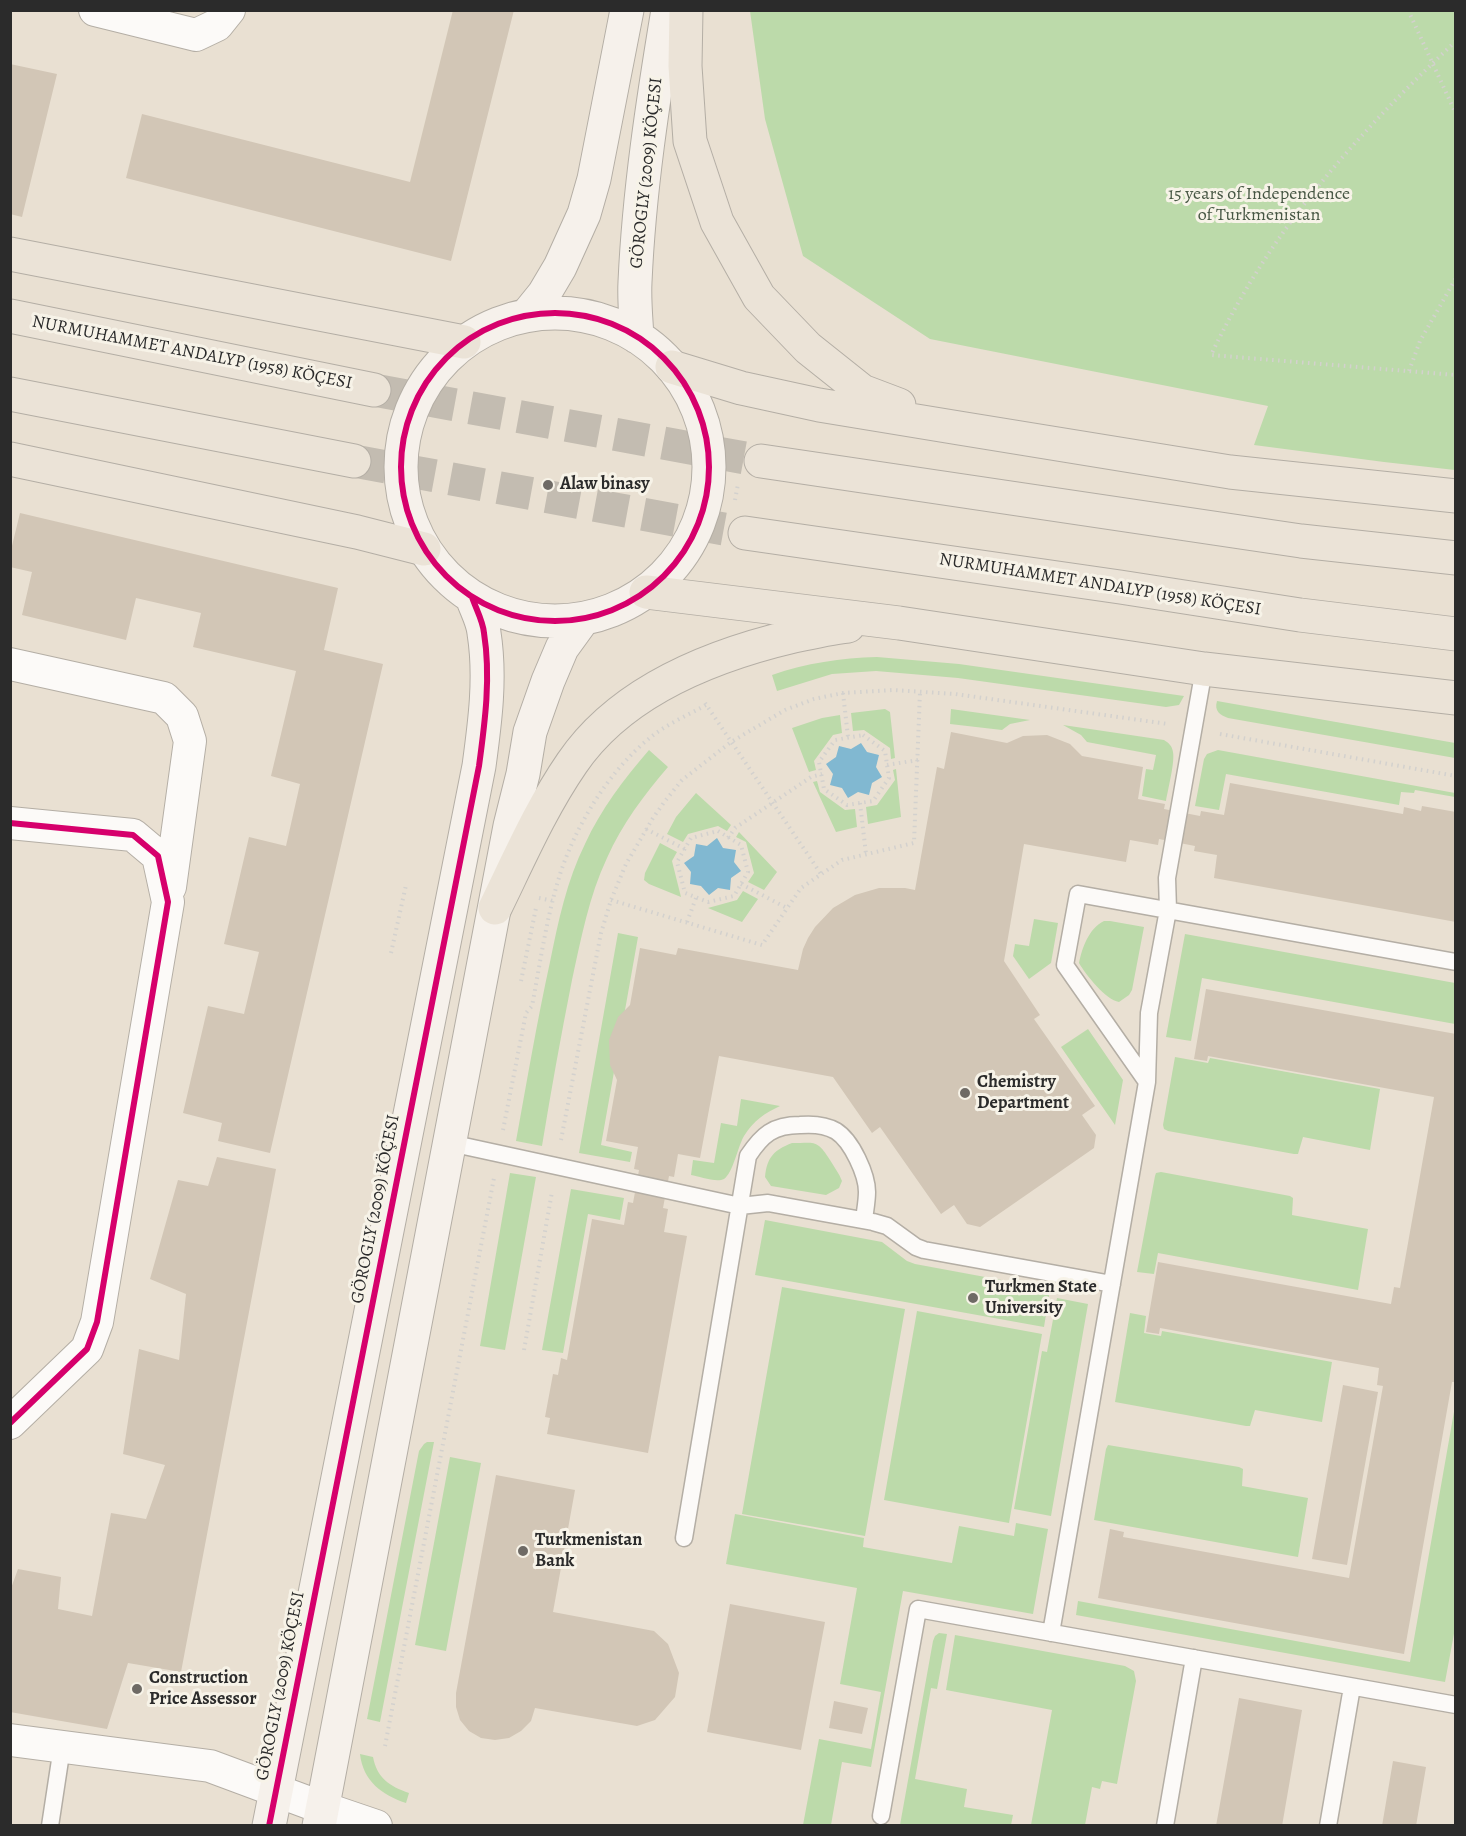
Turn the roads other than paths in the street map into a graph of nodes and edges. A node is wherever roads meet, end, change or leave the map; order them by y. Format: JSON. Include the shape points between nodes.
{"nodes":[{"id":1,"x":230,"y":10,"type":"edge"},
{"id":2,"x":627,"y":10,"type":"edge"},
{"id":3,"x":668,"y":10,"type":"edge"},
{"id":4,"x":686,"y":10,"type":"edge"},
{"id":5,"x":107,"y":13,"type":"edge"},
{"id":6,"x":10,"y":254,"type":"edge"},
{"id":7,"x":527,"y":315,"type":"junction"},
{"id":8,"x":10,"y":316,"type":"edge"},
{"id":9,"x":637,"y":337,"type":"junction"},
{"id":10,"x":464,"y":342,"type":"junction"},
{"id":11,"x":672,"y":368,"type":"junction"},
{"id":12,"x":374,"y":390,"type":"tunnel mouth"},
{"id":13,"x":10,"y":394,"type":"edge"},
{"id":14,"x":959,"y":428,"type":"junction"},
{"id":15,"x":10,"y":459,"type":"edge"},
{"id":16,"x":354,"y":461,"type":"tunnel mouth"},
{"id":17,"x":761,"y":461,"type":"tunnel mouth"},
{"id":18,"x":1455,"y":496,"type":"edge"},
{"id":19,"x":745,"y":532,"type":"tunnel mouth"},
{"id":20,"x":424,"y":549,"type":"junction"},
{"id":21,"x":1455,"y":558,"type":"edge"},
{"id":22,"x":646,"y":592,"type":"junction"},
{"id":23,"x":472,"y":597,"type":"junction"},
{"id":24,"x":583,"y":619,"type":"junction"},
{"id":25,"x":899,"y":623,"type":"junction"},
{"id":26,"x":1455,"y":634,"type":"edge"},
{"id":27,"x":10,"y":664,"type":"edge"},
{"id":28,"x":1204,"y":669,"type":"junction"},
{"id":29,"x":1455,"y":698,"type":"edge"},
{"id":30,"x":10,"y":823,"type":"edge"},
{"id":31,"x":168,"y":902,"type":"junction"},
{"id":32,"x":495,"y":908,"type":"junction"},
{"id":33,"x":1168,"y":910,"type":"junction"},
{"id":34,"x":1455,"y":962,"type":"edge"},
{"id":35,"x":1147,"y":1082,"type":"junction"},
{"id":36,"x":450,"y":1143,"type":"junction"},
{"id":37,"x":740,"y":1206,"type":"junction"},
{"id":38,"x":864,"y":1220,"type":"junction"},
{"id":39,"x":1112,"y":1284,"type":"junction"},
{"id":40,"x":10,"y":1424,"type":"edge"},
{"id":41,"x":684,"y":1538,"type":"dead end"},
{"id":42,"x":1051,"y":1633,"type":"junction"},
{"id":43,"x":1194,"y":1658,"type":"junction"},
{"id":44,"x":1352,"y":1687,"type":"junction"},
{"id":45,"x":1455,"y":1705,"type":"edge"},
{"id":46,"x":10,"y":1740,"type":"edge"},
{"id":47,"x":62,"y":1747,"type":"junction"},
{"id":48,"x":276,"y":1790,"type":"junction"},
{"id":49,"x":881,"y":1816,"type":"dead end"},
{"id":50,"x":321,"y":1817,"type":"edge"},
{"id":51,"x":50,"y":1826,"type":"edge"},
{"id":52,"x":269,"y":1826,"type":"edge"},
{"id":53,"x":376,"y":1826,"type":"edge"},
{"id":54,"x":1165,"y":1826,"type":"edge"},
{"id":55,"x":1328,"y":1826,"type":"edge"}],
"edges":[{"from":1,"to":5,"type":"street","via":[[217,25],[196,35]]},
{"from":2,"to":7,"type":"street","via":[[584,214],[560,267]]},
{"from":3,"to":9,"type":"street","name":"GÖROGLY (2009) KÖÇESI","via":[[643,186],[635,284]]},
{"from":4,"to":14,"type":"main road","via":[[690,141],[717,222],[759,297],[808,348],[862,391]]},
{"from":6,"to":10,"type":"main road"},
{"from":7,"to":9,"type":"street","via":[[561,313],[596,318]]},
{"from":7,"to":10,"type":"street","via":[[505,321]]},
{"from":8,"to":12,"type":"main road","name":"NURMUHAMMET ANDALYP (1958) KÖÇESI"},
{"from":9,"to":11,"type":"street"},
{"from":10,"to":20,"type":"street","via":[[425,384],[404,438],[402,484],[406,506]]},
{"from":11,"to":14,"type":"main road","via":[[809,403]]},
{"from":11,"to":22,"type":"street","via":[[686,386],[704,428],[708,451],[706,497],[685,550]]},
{"from":13,"to":16,"type":"main road"},
{"from":14,"to":18,"type":"main road","via":[[1230,472]]},
{"from":15,"to":20,"type":"main road"},
{"from":17,"to":21,"type":"main road","via":[[1301,541]]},
{"from":19,"to":26,"type":"main road","name":"NURMUHAMMET ANDALYP (1958) KÖÇESI","via":[[1300,615]]},
{"from":20,"to":23,"type":"street","via":[[454,584]]},
{"from":22,"to":24,"type":"street","via":[[605,613]]},
{"from":22,"to":25,"type":"main road"},
{"from":23,"to":24,"type":"street","via":[[493,608],[537,621]]},
{"from":23,"to":48,"type":"street","name":"GÖROGLY (2009) KÖÇESI","via":[[484,631],[487,660],[486,714],[478,766]]},
{"from":24,"to":32,"type":"street","via":[[562,648],[530,732]]},
{"from":25,"to":28,"type":"main road"},
{"from":25,"to":32,"type":"main road","via":[[833,628],[756,646],[690,670],[636,701],[593,737],[572,762]]},
{"from":27,"to":31,"type":"street","via":[[164,698],[182,716],[190,741]]},
{"from":28,"to":29,"type":"main road"},
{"from":28,"to":33,"type":"lane","via":[[1167,878]]},
{"from":30,"to":31,"type":"street","via":[[132,835],[158,856]]},
{"from":31,"to":40,"type":"street","via":[[97,1322],[87,1349]]},
{"from":32,"to":36,"type":"street"},
{"from":33,"to":34,"type":"lane"},
{"from":33,"to":35,"type":"lane","via":[[1149,1013]]},
{"from":33,"to":35,"type":"lane","via":[[1078,894],[1065,965]]},
{"from":35,"to":39,"type":"lane"},
{"from":36,"to":37,"type":"lane"},
{"from":36,"to":50,"type":"street"},
{"from":37,"to":38,"type":"lane","via":[[768,1203]]},
{"from":37,"to":38,"type":"lane","via":[[748,1156],[760,1138],[791,1125],[815,1124],[837,1131],[851,1147],[867,1191]]},
{"from":37,"to":41,"type":"lane"},
{"from":38,"to":39,"type":"lane","via":[[887,1226],[924,1250]]},
{"from":39,"to":42,"type":"lane"},
{"from":42,"to":43,"type":"lane"},
{"from":42,"to":49,"type":"lane","via":[[918,1609]]},
{"from":43,"to":44,"type":"lane"},
{"from":43,"to":54,"type":"lane"},
{"from":44,"to":45,"type":"lane"},
{"from":44,"to":55,"type":"lane"},
{"from":46,"to":47,"type":"street"},
{"from":47,"to":48,"type":"street","via":[[210,1766]]},
{"from":47,"to":51,"type":"lane"},
{"from":48,"to":50,"type":"street"},
{"from":48,"to":52,"type":"street","name":"GÖROGLY (2009) KÖÇESI"},
{"from":50,"to":53,"type":"street"}]}
